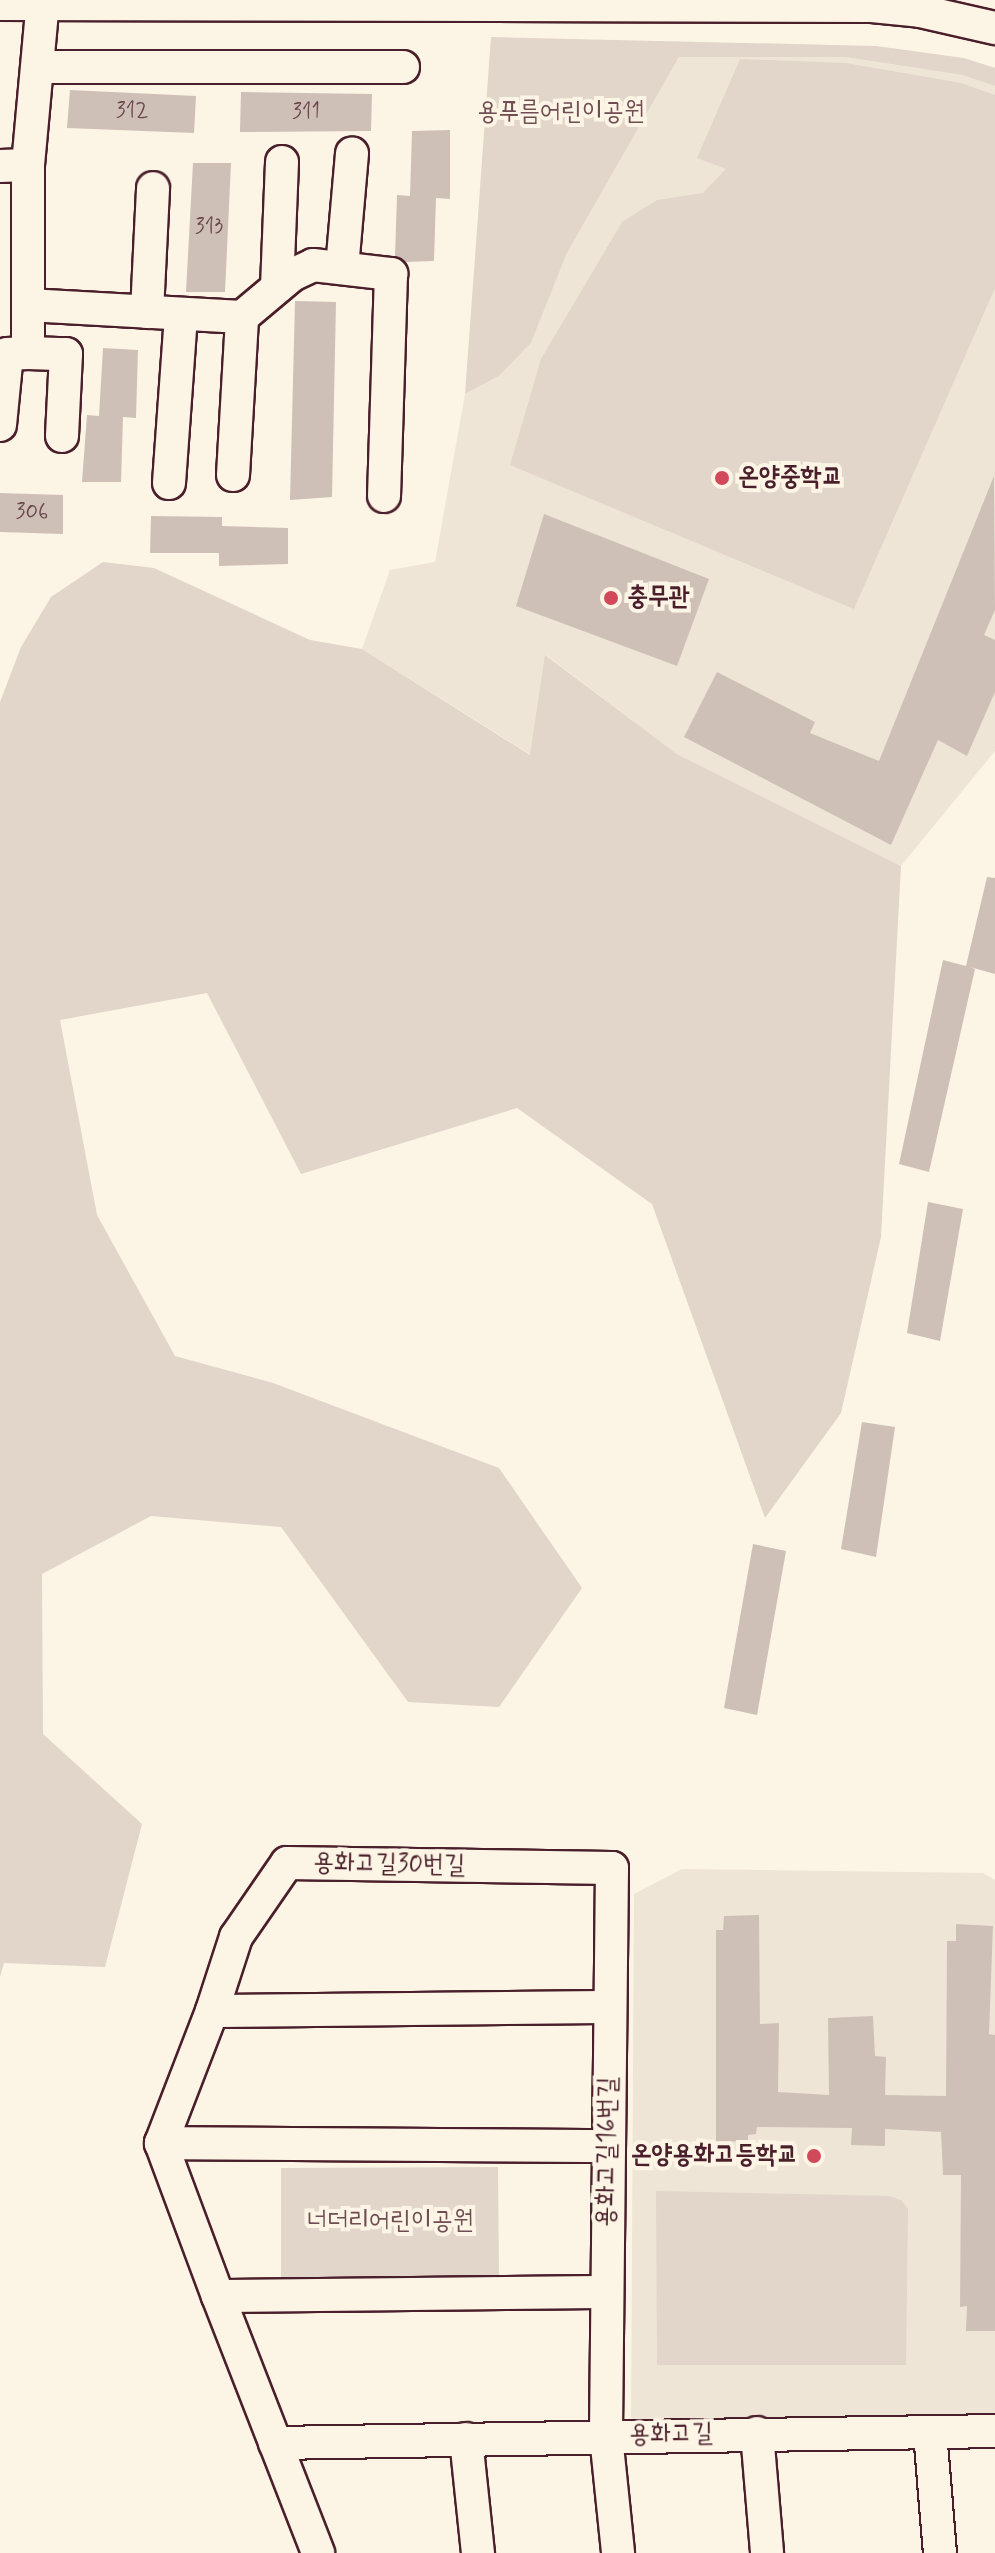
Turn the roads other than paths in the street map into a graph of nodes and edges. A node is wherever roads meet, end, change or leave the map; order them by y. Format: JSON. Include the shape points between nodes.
{"nodes":[{"id":1,"x":43,"y":2,"type":"edge"},
{"id":2,"x":632,"y":3,"type":"edge"},
{"id":3,"x":784,"y":3,"type":"edge"},
{"id":4,"x":0,"y":4,"type":"edge"},
{"id":5,"x":995,"y":28,"type":"edge"},
{"id":6,"x":39,"y":67,"type":"junction"},
{"id":7,"x":403,"y":67,"type":"dead end"},
{"id":8,"x":352,"y":153,"type":"dead end"},
{"id":9,"x":282,"y":162,"type":"dead end"},
{"id":10,"x":14,"y":166,"type":"edge"},
{"id":11,"x":153,"y":188,"type":"dead end"},
{"id":12,"x":342,"y":268,"type":"junction"},
{"id":13,"x":277,"y":287,"type":"junction"},
{"id":14,"x":28,"y":305,"type":"junction"},
{"id":15,"x":147,"y":312,"type":"junction"},
{"id":16,"x":181,"y":314,"type":"junction"},
{"id":17,"x":242,"y":317,"type":"junction"},
{"id":18,"x":28,"y":353,"type":"junction"},
{"id":19,"x":0,"y":425,"type":"edge"},
{"id":20,"x":62,"y":436,"type":"dead end"},
{"id":21,"x":233,"y":475,"type":"dead end"},
{"id":22,"x":169,"y":483,"type":"dead end"},
{"id":23,"x":384,"y":496,"type":"dead end"},
{"id":24,"x":612,"y":1868,"type":"joint"},
{"id":25,"x":610,"y":2007,"type":"junction"},
{"id":26,"x":212,"y":2011,"type":"junction"},
{"id":27,"x":161,"y":2143,"type":"junction"},
{"id":28,"x":608,"y":2146,"type":"junction"},
{"id":29,"x":606,"y":2292,"type":"junction"},
{"id":30,"x":218,"y":2296,"type":"junction"},
{"id":31,"x":995,"y":2431,"type":"edge"},
{"id":32,"x":930,"y":2432,"type":"junction"},
{"id":33,"x":757,"y":2433,"type":"junction"},
{"id":34,"x":606,"y":2436,"type":"junction"},
{"id":35,"x":466,"y":2439,"type":"junction"},
{"id":36,"x":275,"y":2443,"type":"junction"},
{"id":37,"x":318,"y":2553,"type":"edge"},
{"id":38,"x":478,"y":2553,"type":"edge"},
{"id":39,"x":618,"y":2553,"type":"edge"},
{"id":40,"x":767,"y":2553,"type":"edge"},
{"id":41,"x":940,"y":2553,"type":"edge"}],
"edges":[{"from":1,"to":2,"type":"street"},
{"from":1,"to":4,"type":"street"},
{"from":1,"to":6,"type":"street"},
{"from":2,"to":3,"type":"street"},
{"from":3,"to":5,"type":"street","via":[[920,11]]},
{"from":6,"to":7,"type":"street"},
{"from":6,"to":10,"type":"street"},
{"from":8,"to":12,"type":"street"},
{"from":9,"to":13,"type":"street"},
{"from":10,"to":14,"type":"street"},
{"from":11,"to":15,"type":"street"},
{"from":12,"to":13,"type":"street","via":[[313,265]]},
{"from":12,"to":23,"type":"street","via":[[391,274]]},
{"from":13,"to":17,"type":"street"},
{"from":14,"to":15,"type":"street"},
{"from":14,"to":18,"type":"street"},
{"from":15,"to":16,"type":"street"},
{"from":16,"to":17,"type":"street"},
{"from":16,"to":22,"type":"street"},
{"from":17,"to":21,"type":"street"},
{"from":18,"to":19,"type":"street","via":[[7,354]]},
{"from":18,"to":20,"type":"street","via":[[66,354]]},
{"from":24,"to":25,"type":"street","name":"용화고길16번길"},
{"from":24,"to":26,"type":"street","name":"용화고길30번길","via":[[287,1863],[236,1937]]},
{"from":25,"to":26,"type":"street"},
{"from":25,"to":28,"type":"street","name":"용화고길16번길"},
{"from":26,"to":27,"type":"street","name":"용화고길30번길"},
{"from":27,"to":28,"type":"street"},
{"from":27,"to":30,"type":"street"},
{"from":28,"to":29,"type":"street","name":"용화고길16번길"},
{"from":29,"to":30,"type":"street"},
{"from":29,"to":34,"type":"street","name":"용화고길16번길"},
{"from":30,"to":36,"type":"street"},
{"from":31,"to":32,"type":"street","name":"용화고길"},
{"from":32,"to":33,"type":"street","name":"용화고길"},
{"from":32,"to":41,"type":"street"},
{"from":33,"to":34,"type":"street","name":"용화고길"},
{"from":33,"to":40,"type":"street"},
{"from":34,"to":35,"type":"street"},
{"from":34,"to":39,"type":"street","name":"용화고길"},
{"from":35,"to":36,"type":"street"},
{"from":35,"to":38,"type":"street"},
{"from":36,"to":37,"type":"street"}]}
